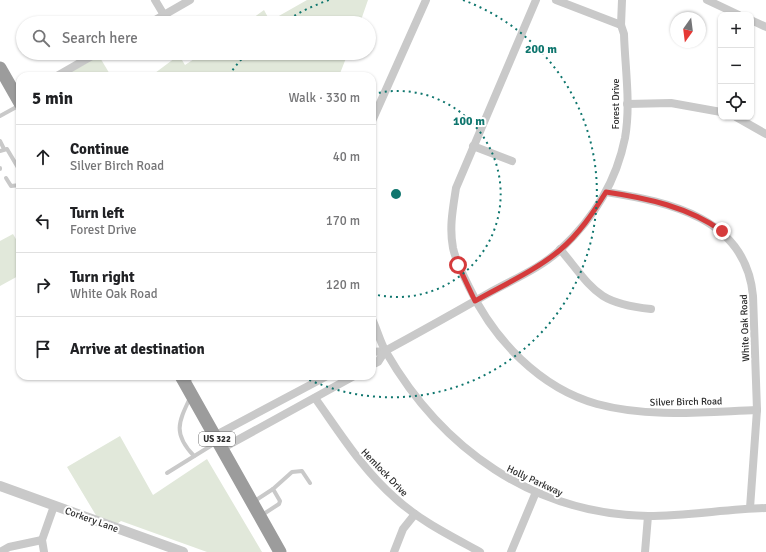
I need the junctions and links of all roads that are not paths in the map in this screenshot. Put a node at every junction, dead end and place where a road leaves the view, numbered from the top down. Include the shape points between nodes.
1 (155, 0) edge
2 (190, 0) edge
3 (426, 0) edge
4 (536, 0) edge
5 (556, 0) edge
6 (622, 0) edge
7 (707, 0) edge
8 (733, 12) edge
9 (164, 15) joint
10 (754, 21) edge
11 (621, 26) junction
12 (766, 27) edge
13 (85, 60) edge
14 (0, 68) edge
15 (64, 72) edge
16 (16, 96) edge
17 (16, 103) edge
18 (627, 104) junction
19 (718, 111) edge
20 (376, 112) edge
21 (0, 116) edge
22 (741, 120) edge
23 (766, 134) edge
24 (0, 141) edge
25 (473, 146) junction
26 (2, 150) edge
27 (512, 161) dead end
28 (16, 164) edge
29 (6, 178) dead end
30 (16, 185) edge
31 (606, 192) junction
32 (560, 250) junction
33 (475, 301) junction
34 (651, 309) dead end
35 (376, 329) edge
36 (385, 351) junction
37 (376, 352) edge
38 (376, 363) edge
39 (188, 380) edge
40 (321, 380) edge
41 (347, 380) edge
42 (192, 395) junction
43 (315, 398) junction
44 (757, 410) junction
45 (219, 442) junction
46 (194, 456) junction
47 (167, 473) dead end
48 (310, 483) dead end
49 (0, 486) edge
50 (273, 489) junction
51 (536, 492) junction
52 (252, 502) junction
53 (54, 506) junction
54 (750, 508) junction
55 (766, 508) edge
56 (415, 514) junction
57 (260, 516) junction
58 (648, 516) junction
59 (42, 540) junction
60 (162, 548) edge
61 (277, 550) edge
62 (0, 552) edge
63 (44, 552) edge
64 (183, 552) edge
65 (394, 552) edge
66 (480, 552) edge
67 (511, 552) edge
68 (645, 552) edge

1 - 9 street
2 - 9 street
3 - 20 street
4 - 25 street, Silver Birch Road
5 - 11 street
6 - 11 street, Forest Drive
7 - 8 street
10 - 12 street
11 - 18 street, Forest Drive via 624,34
13 - 15 street
14 - 16 highway
17 - 21 lane
18 - 19 street via 671,103
18 - 31 street, Forest Drive via 623,145
22 - 23 street
24 - 26 lane
25 - 27 street
25 - 33 street, Silver Birch Road via 459,178 451,219 453,247 458,265
26 - 28 lane via 7,149
29 - 30 lane via 11,186
31 - 32 street, Forest Drive via 591,218
31 - 44 street, White Oak Road via 640,198 695,214 722,231 733,244 745,265 752,288
32 - 33 street, Forest Drive
32 - 34 street via 589,286 602,296 624,306
33 - 36 street, Forest Drive
33 - 44 street, Silver Birch Road via 489,323 521,359 553,384 574,396 605,406 645,412
35 - 36 street, Holly Parkway
36 - 37 street, Forest Drive
36 - 38 street, Forest Drive
36 - 51 street, Holly Parkway via 413,394 459,442 500,475
39 - 42 highway, US 322
40 - 45 street
41 - 43 street
42 - 45 highway, US 322
42 - 46 lane via 180,419 179,429 183,442
43 - 45 street
43 - 56 street, Hemlock Drive via 356,458 396,499
44 - 54 street, White Oak Road
45 - 46 lane
45 - 52 highway, US 322
46 - 47 lane
48 - 50 lane via 305,474 298,470 292,472
49 - 53 street, Corkery Lane
50 - 52 lane
50 - 57 lane via 280,504
51 - 58 street, Holly Parkway via 582,509
51 - 67 street
52 - 57 highway, US 322
53 - 59 street
53 - 60 street, Corkery Lane
54 - 55 street, Holly Parkway
54 - 58 street, Holly Parkway
56 - 65 street via 403,529
56 - 66 street, Hemlock Drive
57 - 61 highway, US 322
58 - 68 street
59 - 62 street via 9,547
59 - 63 street
60 - 64 street, Corkery Lane

